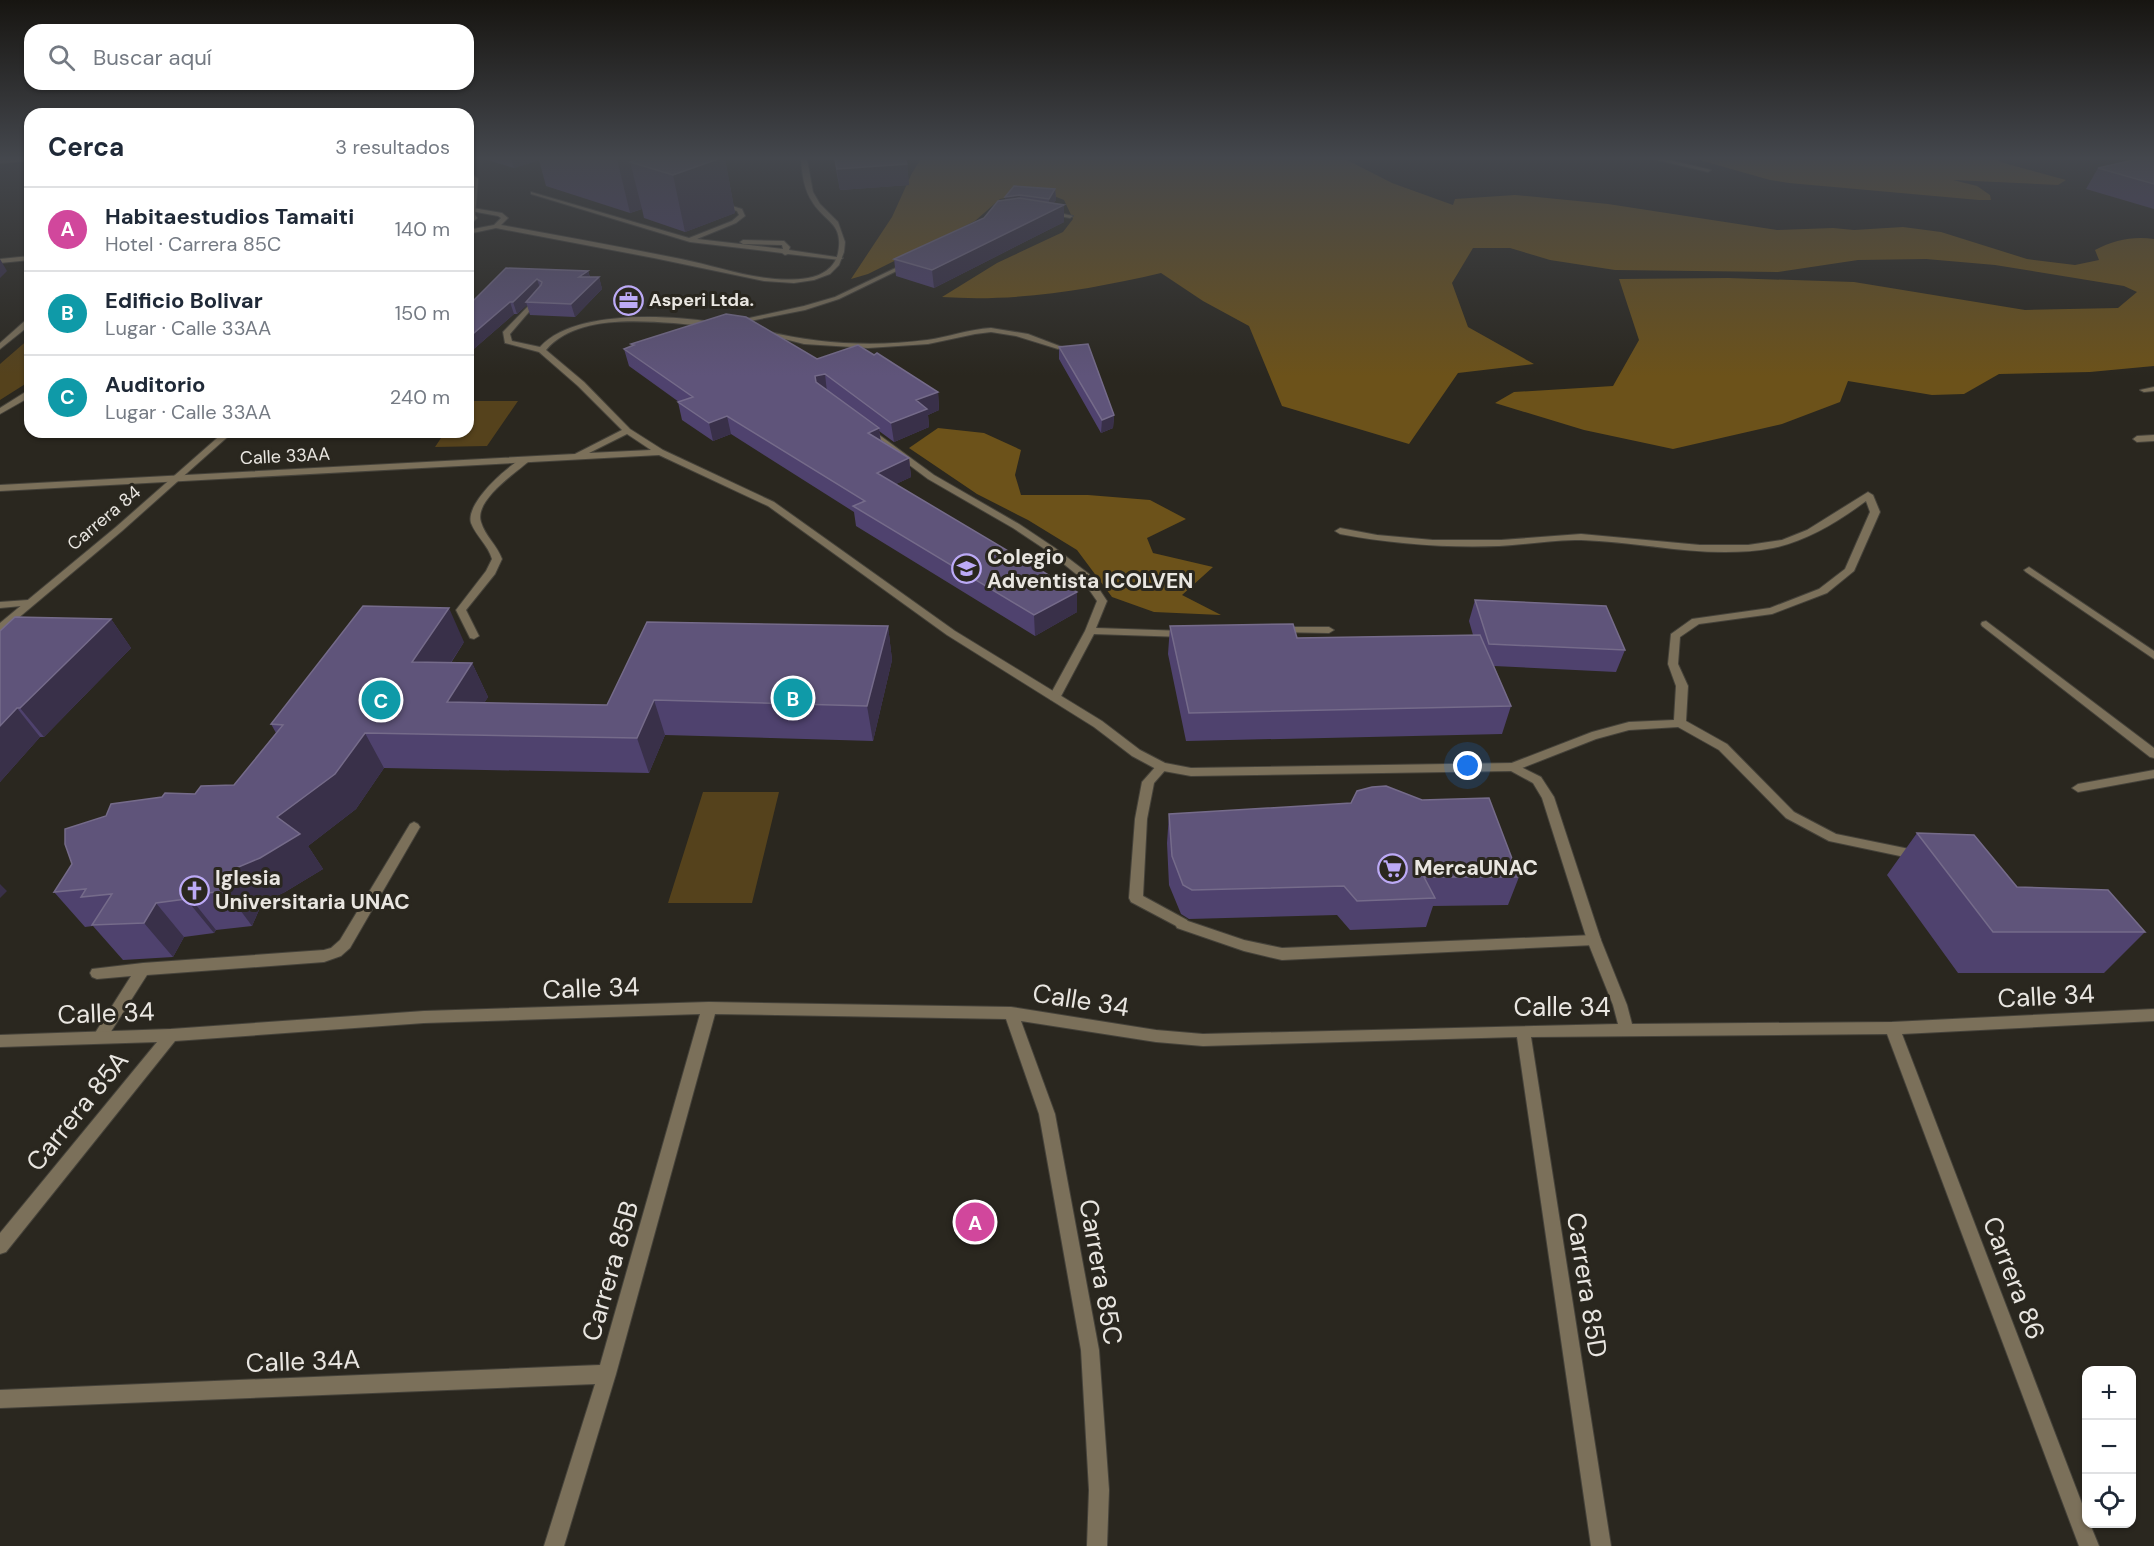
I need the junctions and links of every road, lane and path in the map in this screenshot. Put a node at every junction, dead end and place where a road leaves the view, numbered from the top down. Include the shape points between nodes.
1 (523, 231) edge
2 (660, 231) edge
3 (712, 231) edge
4 (840, 231) edge
5 (690, 240) junction
6 (715, 243) junction
7 (785, 253) junction
8 (840, 258) junction
9 (24, 259) edge
10 (0, 261) edge
11 (914, 261) edge
12 (541, 295) edge
13 (716, 325) edge
14 (24, 326) edge
15 (749, 329) edge
16 (759, 331) edge
17 (0, 347) edge
18 (1058, 347) edge
19 (542, 350) junction
20 (2154, 389) edge
21 (2144, 390) dead end
22 (24, 397) edge
23 (0, 412) edge
24 (859, 423) edge
25 (627, 431) junction
26 (222, 438) edge
27 (2154, 438) edge
28 (2137, 440) dead end
29 (660, 452) junction
30 (572, 458) junction
31 (525, 460) junction
32 (176, 478) junction
33 (0, 488) edge
34 (1340, 531) dead end
35 (2029, 570) dead end
36 (28, 603) junction
37 (0, 605) edge
38 (1986, 624) dead end
39 (0, 628) edge
40 (1329, 630) dead end
41 (1090, 631) junction
42 (1270, 631) edge
43 (1194, 634) edge
44 (474, 636) dead end
45 (2154, 656) edge
46 (1055, 697) junction
47 (1680, 723) junction
48 (2154, 754) edge
49 (1162, 767) junction
50 (1513, 767) junction
51 (2154, 774) edge
52 (2078, 788) dead end
53 (414, 827) dead end
54 (1935, 862) edge
55 (1594, 940) junction
56 (143, 969) junction
57 (97, 973) dead end
58 (709, 1008) junction
59 (1011, 1013) junction
60 (2154, 1014) edge
61 (1892, 1028) junction
62 (1523, 1031) junction
63 (1627, 1031) junction
64 (171, 1035) junction
65 (100, 1037) junction
66 (0, 1041) edge
67 (0, 1246) edge
68 (607, 1374) junction
69 (0, 1399) edge
70 (554, 1546) edge
71 (1096, 1546) edge
72 (1601, 1546) edge
73 (2089, 1546) edge

1 - 8 street via 793,281 825,274
2 - 5 street
3 - 5 street
4 - 8 street
5 - 6 street
6 - 7 street
6 - 7 street via 784,243
7 - 8 street
9 - 10 street
11 - 15 street via 837,298 727,325
12 - 19 street via 506,333 509,343
13 - 19 street via 582,325 558,334
14 - 17 street
16 - 18 street via 803,342 875,345 929,342 990,330
19 - 25 street
20 - 21 street
22 - 23 street
24 - 41 street via 931,477 1016,526 1085,576 1102,601
25 - 29 street
25 - 30 street, Calle 33AA
26 - 32 street, Carrera 84
27 - 28 street
29 - 30 street, Calle 33AA
29 - 46 street via 771,504 951,633
30 - 31 street, Calle 33AA
31 - 32 street, Calle 33AA
31 - 44 street via 482,499 474,513 474,521 497,560 461,610
32 - 33 street, Calle 33AA
32 - 36 street, Carrera 84
34 - 47 street via 1437,543 1579,537 1733,549 1773,544 1806,534 1868,495 1875,512 1849,571 1823,591 1772,611 1696,621 1675,636 1673,664 1682,686
35 - 45 street
36 - 37 street
36 - 39 street, Carrera 84
38 - 48 street
40 - 42 street
41 - 43 street
41 - 46 street
46 - 49 street
47 - 50 street via 1629,726 1592,735
47 - 54 street via 1723,747 1790,815 1833,838 1926,856
49 - 50 street via 1191,772
49 - 55 street via 1148,782 1141,819 1136,898 1182,924 1282,954
50 - 55 street via 1538,780 1548,797
51 - 52 street
53 - 56 street via 345,944 336,952
55 - 63 street
56 - 57 street
56 - 65 street
58 - 59 street, Calle 34
58 - 64 street, Calle 34 via 423,1017
58 - 68 street, Carrera 85B
59 - 62 street, Calle 34 via 1203,1040
59 - 71 street, Carrera 85C via 1047,1114 1090,1350 1099,1490
60 - 61 street, Calle 34
61 - 63 street, Calle 34
61 - 73 street, Carrera 86
62 - 63 street, Calle 34
62 - 72 street, Carrera 85D
64 - 65 street, Calle 34
64 - 67 street, Carrera 85A
65 - 66 street, Calle 34
68 - 69 street, Calle 34A
68 - 70 street, Carrera 85B

